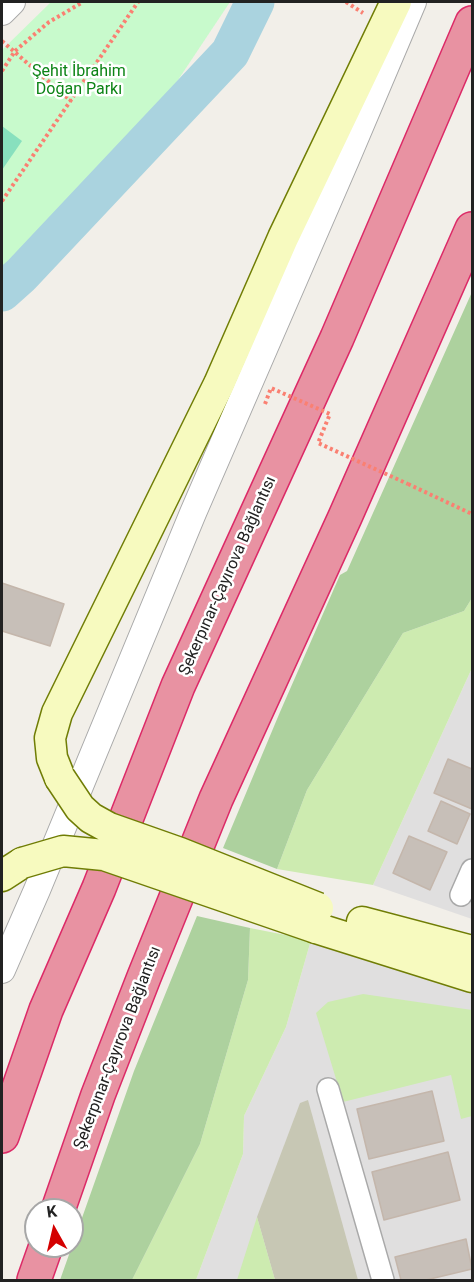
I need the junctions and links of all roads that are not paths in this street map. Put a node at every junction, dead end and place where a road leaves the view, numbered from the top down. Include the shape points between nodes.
1 (12, 2) edge
2 (396, 2) edge
3 (413, 2) edge
4 (2, 12) edge
5 (472, 23) edge
6 (472, 229) edge
7 (12, 870) edge
8 (472, 870) edge
9 (461, 895) dead end
10 (317, 918) junction
11 (472, 951) edge
12 (2, 970) edge
13 (472, 978) edge
14 (328, 1089) dead end
15 (2, 1136) edge
16 (62, 1198) edge
17 (42, 1258) edge
18 (34, 1281) edge
19 (383, 1281) edge

1 - 4 street
2 - 10 main road, bridge via 283,238 219,384 57,713 50,738 60,778 91,818 180,853
3 - 12 street via 192,513
5 - 15 highway, Şekerpınar-Çayırova Bağlantısı via 337,338 178,686 99,888 46,1010
6 - 16 highway, Şekerpınar-Çayırova Bağlantısı via 216,799 102,1084
7 - 10 main road, bridge via 63,851 104,855
8 - 9 street
10 - 11 main road
10 - 13 main road
14 - 19 street
17 - 18 highway

